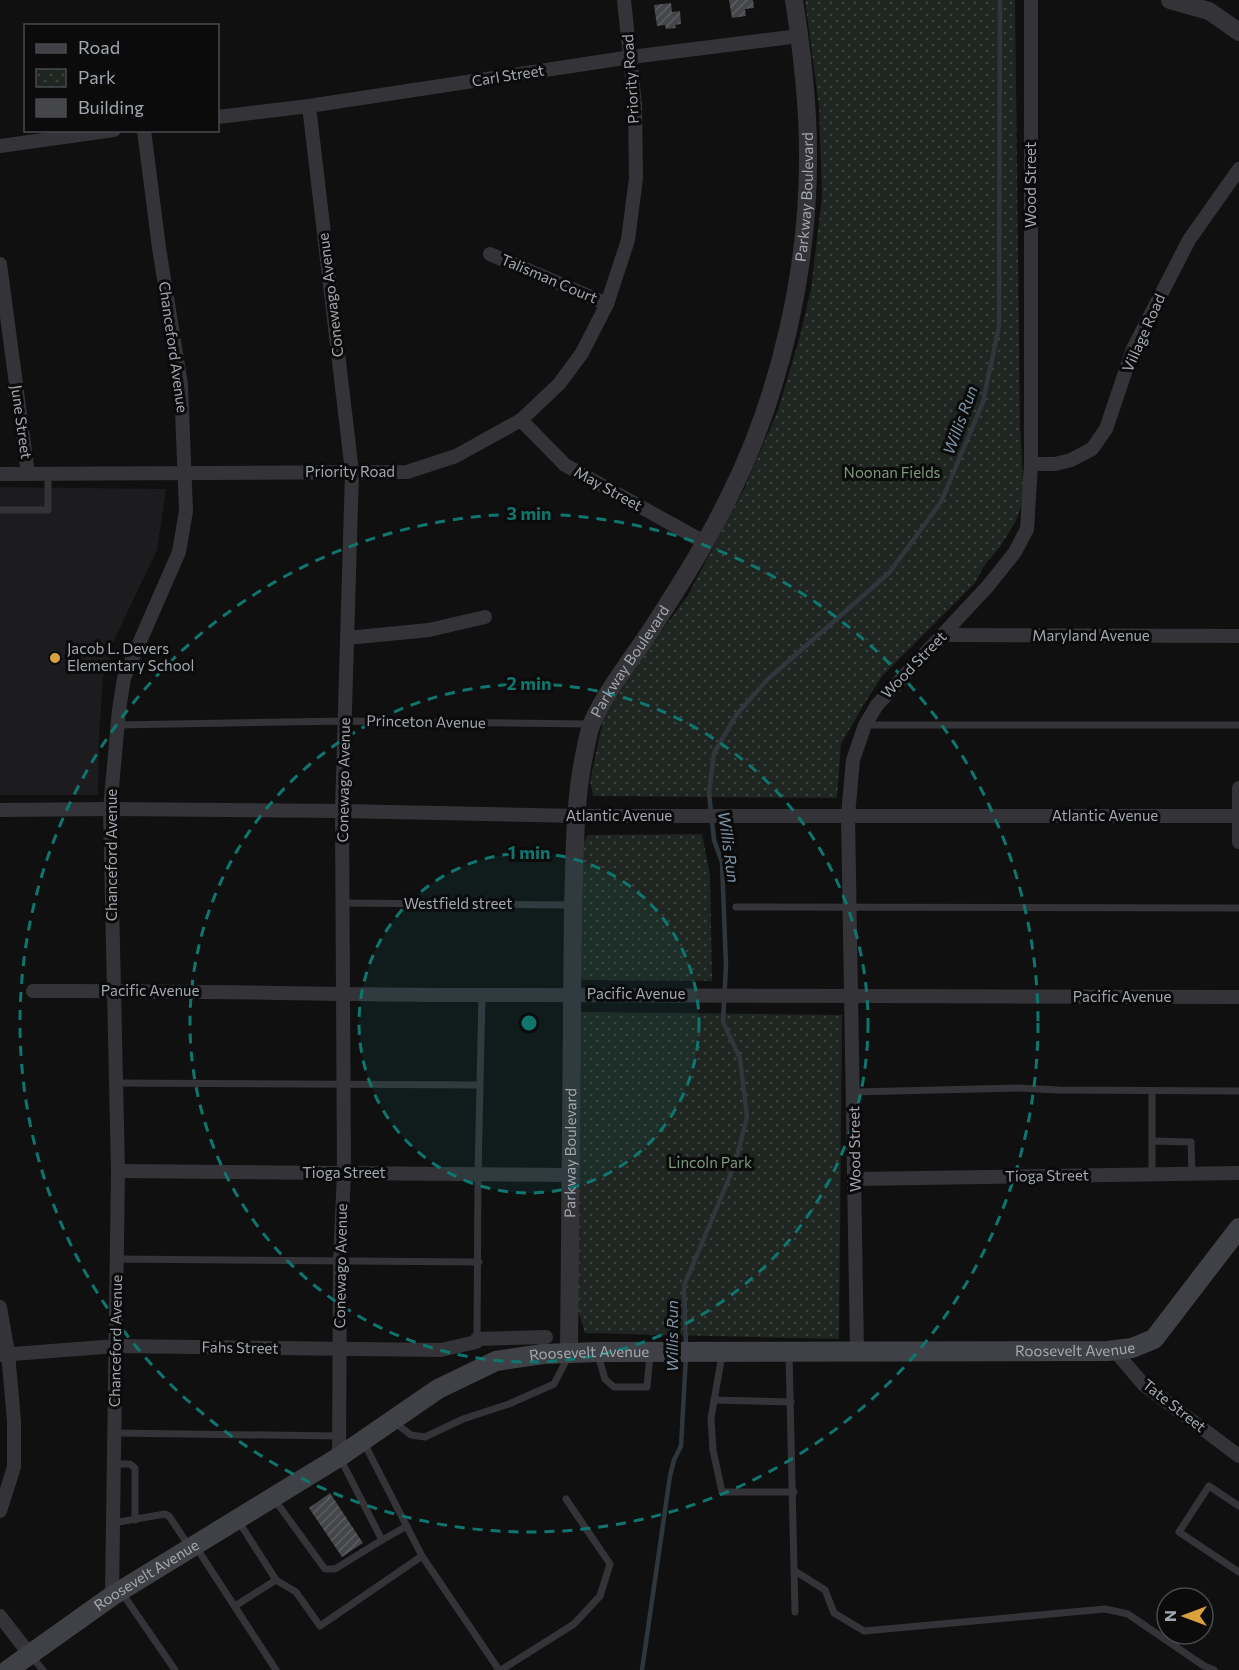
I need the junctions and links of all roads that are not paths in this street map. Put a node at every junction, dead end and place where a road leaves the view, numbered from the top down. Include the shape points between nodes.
1 (624, 0) edge
2 (794, 0) edge
3 (1031, 0) edge
4 (1170, 0) edge
5 (1239, 32) edge
6 (800, 36) junction
7 (631, 57) junction
8 (309, 106) junction
9 (219, 117) edge
10 (100, 132) edge
11 (144, 132) edge
12 (0, 146) edge
13 (1239, 169) edge
14 (490, 254) dead end
15 (0, 264) edge
16 (607, 304) junction
17 (521, 420) junction
18 (1032, 464) junction
19 (352, 472) junction
20 (186, 473) junction
21 (0, 474) edge
22 (28, 474) junction
23 (48, 474) junction
24 (0, 510) edge
25 (706, 543) junction
26 (485, 617) dead end
27 (943, 635) junction
28 (1239, 636) edge
29 (347, 638) junction
30 (345, 721) junction
31 (592, 724) junction
32 (1239, 724) edge
33 (117, 725) junction
34 (865, 725) junction
35 (1239, 788) edge
36 (110, 809) junction
37 (0, 810) edge
38 (342, 811) junction
39 (848, 815) junction
40 (577, 816) junction
41 (1238, 816) edge
42 (1239, 842) edge
43 (343, 903) junction
44 (573, 905) junction
45 (736, 907) dead end
46 (850, 907) junction
47 (1239, 908) edge
48 (113, 990) junction
49 (33, 991) dead end
50 (344, 993) junction
51 (572, 994) junction
52 (482, 995) junction
53 (852, 997) junction
54 (1239, 997) edge
55 (115, 1083) junction
56 (343, 1085) junction
57 (480, 1085) junction
58 (1152, 1090) junction
59 (1239, 1091) edge
60 (854, 1092) junction
61 (1152, 1141) junction
62 (118, 1171) junction
63 (344, 1173) junction
64 (1239, 1173) edge
65 (478, 1174) junction
66 (1152, 1174) junction
67 (1192, 1174) junction
68 (570, 1175) junction
69 (855, 1179) junction
70 (1239, 1228) edge
71 (117, 1259) junction
72 (340, 1262) junction
73 (479, 1262) junction
74 (0, 1306) edge
75 (546, 1337) dead end
76 (477, 1339) junction
77 (116, 1346) junction
78 (340, 1350) junction
79 (1114, 1350) junction
80 (597, 1352) junction
81 (651, 1352) junction
82 (716, 1352) junction
83 (789, 1352) junction
84 (857, 1352) junction
85 (570, 1353) junction
86 (4, 1354) edge
87 (714, 1400) junction
88 (791, 1402) junction
89 (392, 1420) junction
90 (115, 1433) junction
91 (339, 1436) junction
92 (363, 1440) junction
93 (1237, 1450) edge
94 (339, 1456) junction
95 (114, 1464) junction
96 (794, 1492) junction
97 (273, 1497) junction
98 (566, 1499) dead end
99 (1239, 1506) edge
100 (0, 1511) edge
101 (237, 1519) junction
102 (135, 1521) junction
103 (113, 1523) junction
104 (407, 1526) junction
105 (382, 1540) junction
106 (193, 1546) junction
107 (423, 1556) junction
108 (795, 1571) junction
109 (1239, 1572) edge
110 (276, 1580) junction
111 (116, 1593) junction
112 (235, 1606) junction
113 (795, 1612) dead end
114 (0, 1616) edge
115 (37, 1663) edge
116 (8, 1670) edge
117 (175, 1670) edge
118 (276, 1670) edge
119 (500, 1670) edge
120 (1214, 1670) edge

1 - 7 street, Priority Road
2 - 6 street, Parkway Boulevard
3 - 18 street, Wood Street
4 - 5 street via 1209,11
6 - 7 street, Carl Street
6 - 25 street, Parkway Boulevard via 808,175 804,234 791,313 760,422
7 - 8 street, Carl Street
7 - 16 street, Priority Road via 636,178 628,240
8 - 9 street, Carl Street
8 - 19 street, Conewago Avenue
10 - 12 street
11 - 20 street, Chanceford Avenue via 180,384
13 - 18 street, Village Road via 1184,249 1133,350 1106,429 1097,443 1071,460
14 - 16 street, Talisman Court
15 - 22 street, June Street
16 - 17 street, Priority Road via 559,384
17 - 19 street, Priority Road via 456,456 407,472
17 - 25 street, May Street via 565,465
18 - 27 street, Wood Street via 1028,529 988,586
19 - 20 street, Priority Road
19 - 29 street, Conewago Avenue
20 - 23 street, Priority Road
20 - 33 street, Chanceford Avenue via 186,511 179,552 124,678
21 - 22 street, Priority Road
22 - 23 street, Priority Road
23 - 24 lane via 48,510
25 - 31 street, Parkway Boulevard
26 - 29 street via 429,630
27 - 28 street, Maryland Avenue
27 - 34 street, Wood Street via 877,705
29 - 30 street, Conewago Avenue
30 - 31 lane, Princeton Avenue
30 - 33 lane, Princeton Avenue
30 - 38 street, Conewago Avenue
31 - 40 street, Parkway Boulevard
32 - 34 lane
33 - 36 street, Chanceford Avenue
34 - 39 street, Wood Street via 853,759
35 - 41 street
36 - 37 street, Atlantic Avenue
36 - 38 street, Atlantic Avenue
36 - 48 street, Chanceford Avenue
38 - 40 street, Atlantic Avenue
38 - 43 street, Conewago Avenue
39 - 40 street, Atlantic Avenue
39 - 41 street, Atlantic Avenue
39 - 46 street, Wood Street
40 - 44 street, Parkway Boulevard
41 - 42 street
43 - 44 lane, Westfield street
43 - 50 street, Conewago Avenue
44 - 51 street, Parkway Boulevard
45 - 46 lane
46 - 47 lane
46 - 53 street, Wood Street
48 - 49 street, Pacific Avenue
48 - 50 street, Pacific Avenue
48 - 55 street, Chanceford Avenue
50 - 52 street, Pacific Avenue
50 - 56 street, Conewago Avenue
51 - 52 street, Pacific Avenue
51 - 53 street, Pacific Avenue
51 - 68 street, Parkway Boulevard
52 - 57 lane
53 - 54 street, Pacific Avenue
53 - 60 street, Wood Street
55 - 56 lane
55 - 62 street, Chanceford Avenue
56 - 57 lane
56 - 63 street, Conewago Avenue
57 - 65 lane
58 - 59 lane
58 - 60 lane
58 - 61 lane
60 - 69 street, Wood Street
61 - 66 lane
61 - 67 lane via 1191,1142
62 - 63 street, Tioga Street
62 - 71 street, Chanceford Avenue
63 - 65 street, Tioga Street
63 - 72 street, Conewago Avenue
64 - 67 street, Tioga Street
65 - 68 street, Tioga Street
65 - 73 lane
66 - 67 street, Tioga Street
66 - 69 street, Tioga Street
68 - 85 street, Parkway Boulevard
69 - 84 street, Wood Street
70 - 79 main road, Roosevelt Avenue via 1154,1339
71 - 72 lane
71 - 77 street, Chanceford Avenue
72 - 73 lane
72 - 78 street, Conewago Avenue
73 - 76 lane
74 - 86 street
75 - 76 street, Fahs Street
76 - 78 street, Fahs Street via 441,1350
77 - 78 street, Fahs Street
77 - 86 street, Fahs Street
77 - 90 street, Chanceford Avenue
78 - 91 street, Conewago Avenue
79 - 84 main road, Roosevelt Avenue
79 - 93 street, Tate Street via 1144,1385
80 - 81 main road, Roosevelt Avenue
80 - 81 lane via 605,1379 614,1387 647,1388
80 - 85 main road, Roosevelt Avenue
81 - 82 main road, Roosevelt Avenue
82 - 83 main road, Roosevelt Avenue
82 - 87 lane
83 - 84 main road, Roosevelt Avenue
83 - 88 lane
85 - 89 main road, Roosevelt Avenue via 495,1361 438,1389
85 - 89 lane via 554,1384 425,1437 411,1435
86 - 100 street via 14,1421 14,1467
87 - 88 lane
87 - 96 lane via 713,1450 722,1492
88 - 96 lane
89 - 92 main road, Roosevelt Avenue
90 - 91 lane
90 - 95 street, Chanceford Avenue
91 - 94 street, Conewago Avenue
92 - 94 main road, Roosevelt Avenue
92 - 104 lane
94 - 97 main road, Roosevelt Avenue
94 - 105 lane
95 - 102 lane via 135,1468
95 - 103 street, Chanceford Avenue
96 - 108 lane
97 - 101 main road, Roosevelt Avenue
97 - 105 lane via 325,1569 335,1569
98 - 119 lane via 610,1564 600,1596 574,1624
99 - 109 lane via 1209,1486 1179,1532
101 - 106 main road, Roosevelt Avenue
101 - 110 lane
102 - 103 lane
102 - 106 lane via 165,1514
103 - 111 street, Chanceford Avenue
104 - 105 lane
104 - 107 lane
106 - 111 main road, Roosevelt Avenue
106 - 112 lane
107 - 110 lane via 320,1626 296,1592
107 - 119 lane
108 - 113 lane
108 - 120 lane via 825,1590 834,1613 864,1630 1105,1609 1128,1614
110 - 112 lane
111 - 115 main road, Roosevelt Avenue
111 - 117 lane
112 - 118 lane
114 - 115 street
115 - 116 main road, Roosevelt Avenue

